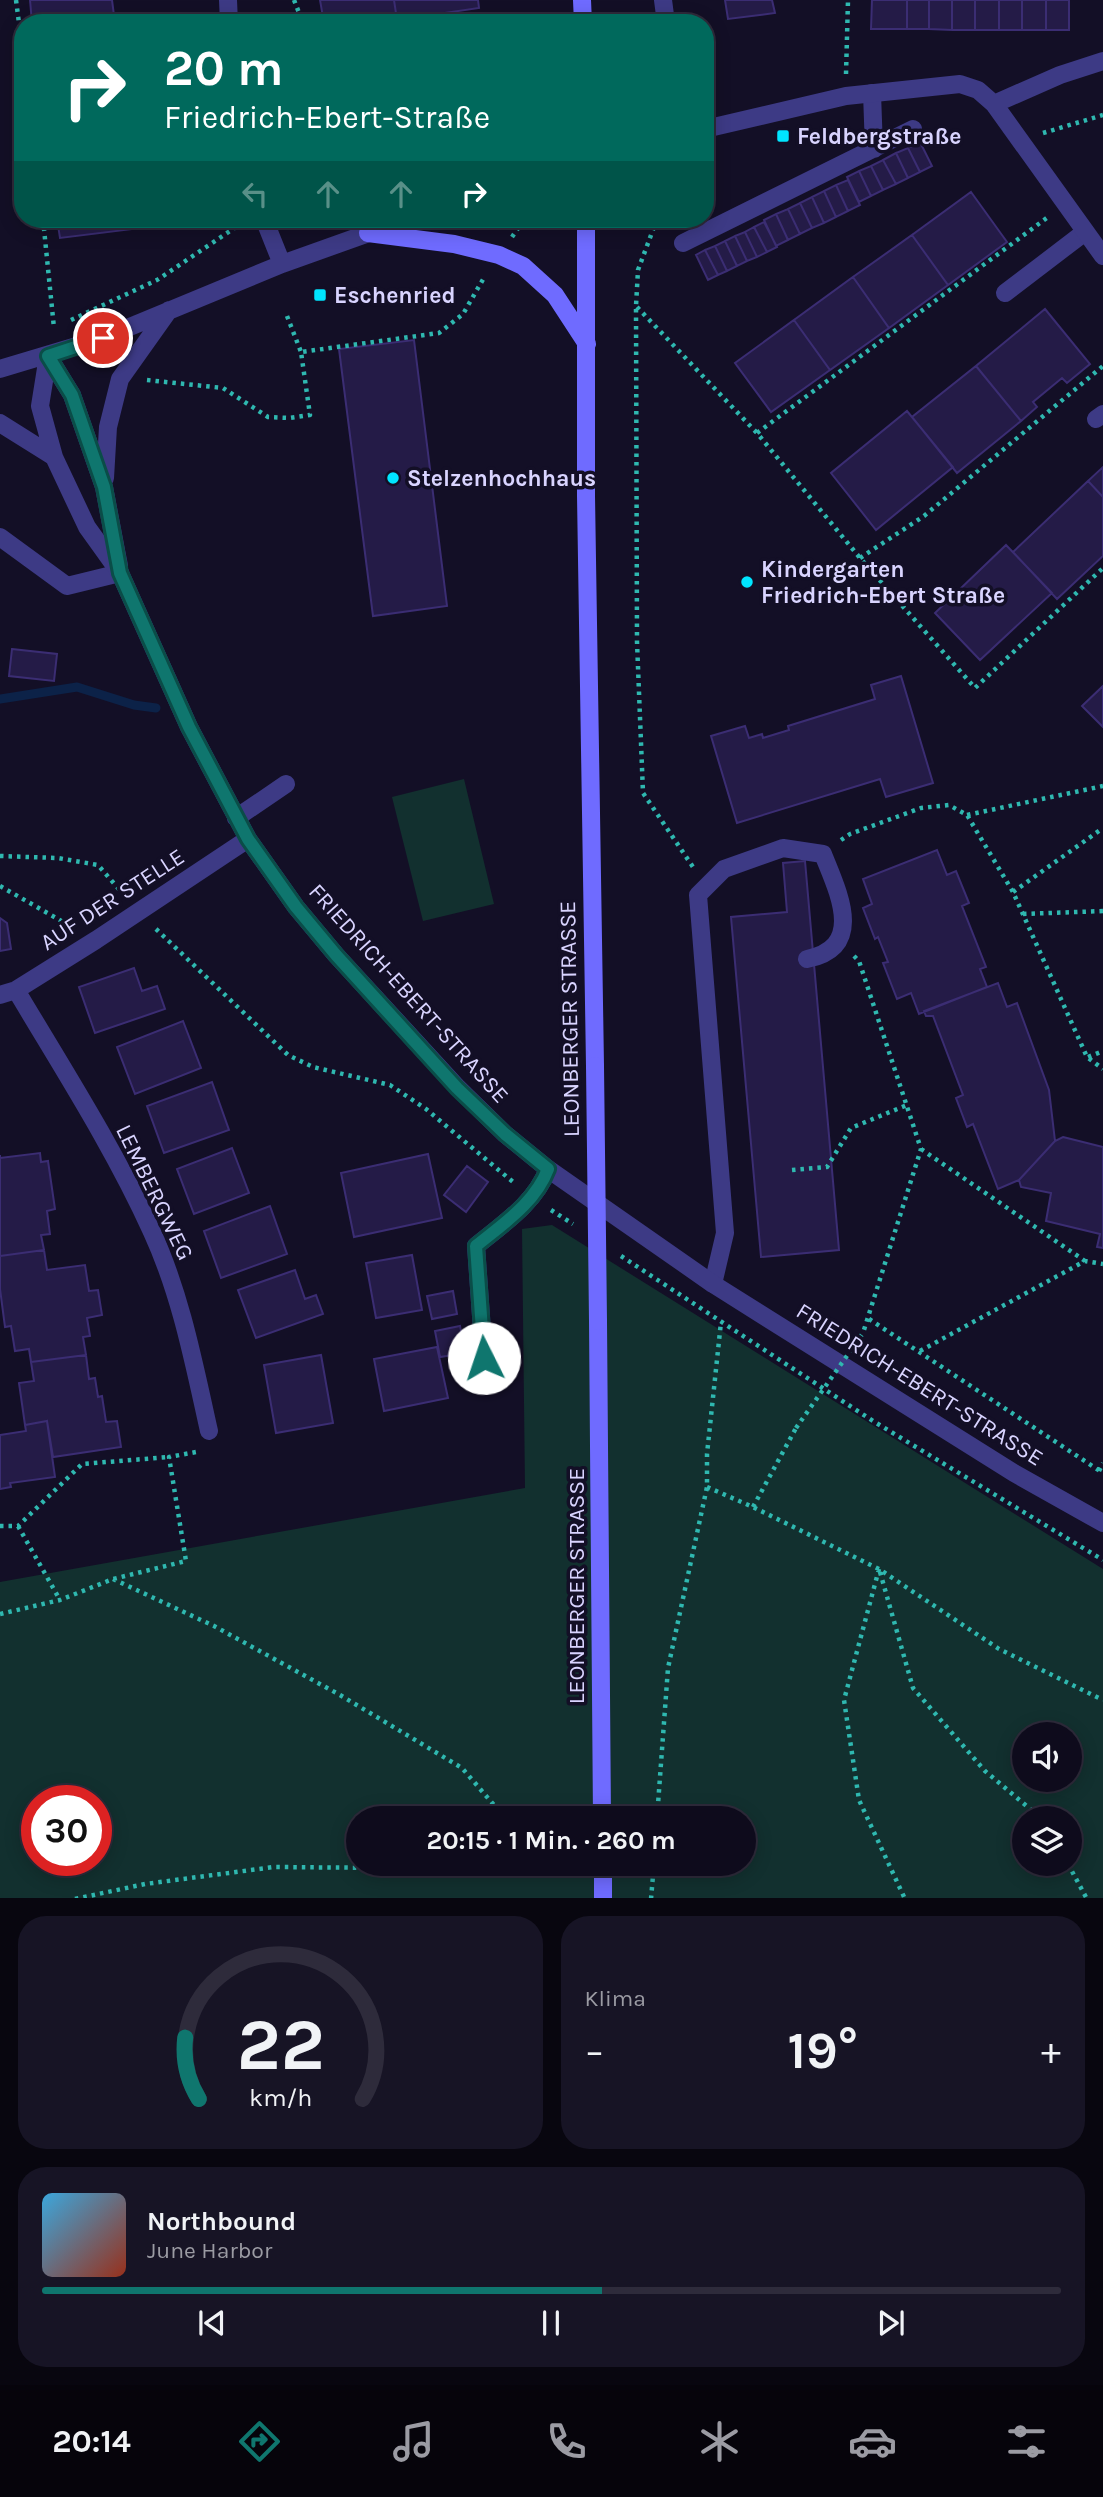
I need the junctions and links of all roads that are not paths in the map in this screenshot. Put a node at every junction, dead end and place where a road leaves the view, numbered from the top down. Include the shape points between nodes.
1 (1103, 61) edge
2 (872, 93) junction
3 (994, 104) junction
4 (714, 127) edge
5 (914, 129) dead end
6 (874, 149) junction
7 (268, 228) edge
8 (382, 228) edge
9 (586, 228) edge
10 (713, 228) edge
11 (714, 228) edge
12 (1086, 232) junction
13 (368, 233) junction
14 (683, 243) dead end
15 (1103, 256) edge
16 (282, 264) junction
17 (1005, 293) dead end
18 (169, 310) junction
19 (587, 344) junction
20 (48, 356) junction
21 (0, 369) edge
22 (0, 423) edge
23 (54, 457) junction
24 (104, 487) junction
25 (0, 537) edge
26 (120, 573) junction
27 (286, 784) dead end
28 (236, 818) junction
29 (248, 839) junction
30 (807, 959) dead end
31 (8, 993) edge
32 (548, 1169) junction
33 (713, 1284) junction
34 (484, 1358) dead end
35 (209, 1431) road end
36 (1103, 1523) edge
37 (602, 1806) edge
38 (603, 1876) edge
39 (603, 1898) edge

1 - 3 street
2 - 3 street via 960,84 978,90
2 - 4 street
2 - 6 street
3 - 12 street
5 - 6 street
6 - 11 street
7 - 16 street
8 - 13 street
9 - 19 main road, LEONBERGER STRASSE
10 - 14 street
12 - 15 street
12 - 17 street
13 - 16 street
13 - 19 main road via 454,244 523,266 555,295
16 - 18 street
18 - 20 street
18 - 24 street, FRIEDRICH-EBERT-STRASSE via 120,379 108,427
19 - 37 main road, LEONBERGER STRASSE, bridge
20 - 21 street
20 - 23 street, FRIEDRICH-EBERT-STRASSE via 40,406
20 - 24 street, FRIEDRICH-EBERT-STRASSE via 72,395
22 - 23 street
23 - 26 street, FRIEDRICH-EBERT-STRASSE via 87,527
24 - 26 street, FRIEDRICH-EBERT-STRASSE
25 - 26 street via 67,586
26 - 28 street, FRIEDRICH-EBERT-STRASSE via 189,727
27 - 28 street
28 - 29 street, FRIEDRICH-EBERT-STRASSE
29 - 31 street, AUF DER STELLE
29 - 32 street, FRIEDRICH-EBERT-STRASSE via 336,955 457,1088
30 - 33 street via 839,940 844,923 823,854 783,848 724,869 698,895 725,1233
31 - 35 street, LEMBERGWEG via 119,1166 152,1232 174,1289
32 - 33 street, FRIEDRICH-EBERT-STRASSE
32 - 34 street via 524,1206 476,1246
33 - 36 street, FRIEDRICH-EBERT-STRASSE via 1014,1473
38 - 39 main road

